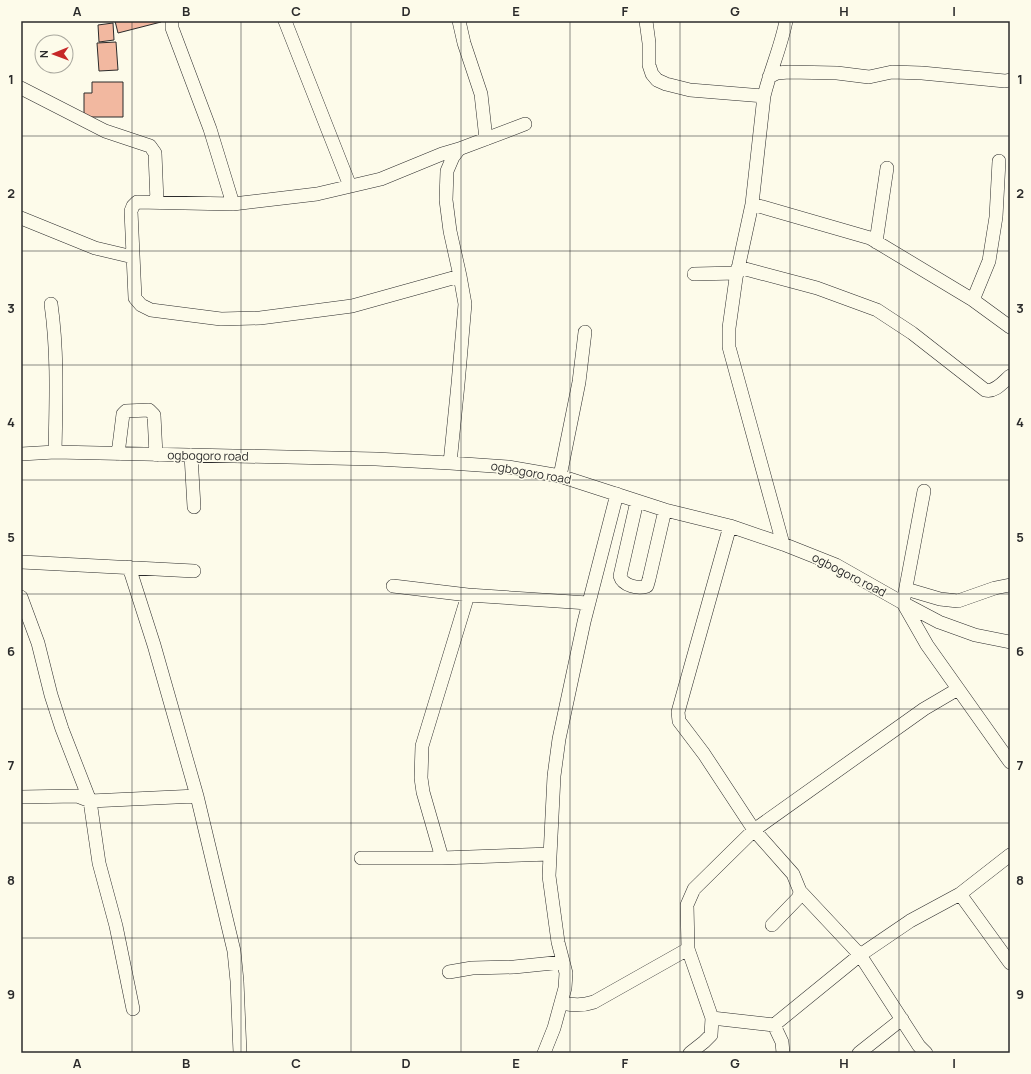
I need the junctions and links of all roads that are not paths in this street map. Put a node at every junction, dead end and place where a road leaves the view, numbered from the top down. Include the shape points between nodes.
1 (172, 21) edge
2 (285, 21) edge
3 (459, 21) edge
4 (646, 21) edge
5 (786, 21) edge
6 (770, 77) junction
7 (1010, 80) edge
8 (21, 88) edge
9 (764, 96) junction
10 (525, 124) dead end
11 (486, 139) junction
12 (459, 150) junction
13 (998, 161) dead end
14 (887, 168) dead end
15 (350, 186) junction
16 (157, 202) junction
17 (233, 204) junction
18 (752, 204) junction
19 (21, 218) edge
20 (876, 242) junction
21 (133, 257) junction
22 (738, 270) junction
23 (694, 274) dead end
24 (460, 276) junction
25 (973, 300) junction
26 (51, 304) dead end
27 (1010, 327) edge
28 (585, 332) dead end
29 (1010, 376) edge
30 (55, 452) junction
31 (21, 454) edge
32 (118, 454) junction
33 (156, 455) junction
34 (191, 455) junction
35 (450, 463) junction
36 (560, 476) junction
37 (924, 491) dead end
38 (617, 494) junction
39 (637, 501) junction
40 (194, 507) dead end
41 (665, 510) junction
42 (730, 526) junction
43 (783, 544) junction
44 (21, 562) edge
45 (129, 567) junction
46 (194, 571) dead end
47 (1010, 585) edge
48 (393, 586) dead end
49 (906, 589) junction
50 (468, 595) junction
51 (21, 597) edge
52 (588, 603) junction
53 (903, 603) junction
54 (1010, 642) edge
55 (958, 689) junction
56 (1010, 762) edge
57 (84, 795) junction
58 (197, 796) junction
59 (21, 797) edge
60 (754, 830) junction
61 (550, 854) junction
62 (1010, 856) edge
63 (361, 858) dead end
64 (442, 858) junction
65 (800, 891) junction
66 (960, 894) junction
67 (772, 925) dead end
68 (688, 949) junction
69 (860, 955) junction
70 (563, 962) junction
71 (1010, 963) edge
72 (449, 972) dead end
73 (561, 1003) junction
74 (132, 1009) dead end
75 (712, 1018) junction
76 (902, 1019) junction
77 (774, 1025) junction
78 (240, 1053) edge
79 (544, 1053) edge
80 (690, 1053) edge
81 (783, 1053) edge
82 (859, 1053) edge
83 (926, 1053) edge

1 - 17 street via 172,28 210,129
2 - 15 street
3 - 11 street via 481,94
4 - 9 street via 650,65 657,80 690,90
5 - 6 street
6 - 7 street via 777,73 789,72 837,72 868,77 892,72 922,72
6 - 9 street
8 - 16 street via 105,131 150,146 155,153
9 - 18 street
10 - 11 street
11 - 12 street
12 - 15 street via 442,154 381,179
12 - 24 street via 447,171 446,200
13 - 25 street via 996,217 989,261
14 - 20 street
15 - 17 street via 317,194
16 - 17 street
16 - 21 street via 137,202 133,206
18 - 20 street via 870,238
18 - 22 street
19 - 21 street via 95,248
20 - 25 street
21 - 24 street via 135,298 141,305 150,310 221,319 260,318 352,306
22 - 23 street
22 - 29 street via 817,288 877,310 912,333 989,392
22 - 43 street via 729,328 729,347
24 - 35 street via 465,304
25 - 27 street
26 - 30 street via 56,365
28 - 36 street via 579,382
30 - 31 street, ogbogoro road
30 - 32 street, ogbogoro road
32 - 33 street, ogbogoro road
32 - 33 street via 123,414 126,411 149,410 154,416
33 - 34 street, ogbogoro road
34 - 35 street, ogbogoro road
34 - 40 street
35 - 36 street, ogbogoro road via 508,466
36 - 38 street, ogbogoro road
37 - 49 street
38 - 39 street, ogbogoro road
38 - 52 street
39 - 41 street, ogbogoro road
39 - 41 street via 620,576 624,582 637,588 647,586
41 - 42 street, ogbogoro road
42 - 43 street, ogbogoro road
42 - 60 street via 678,712 679,721
43 - 53 street, ogbogoro road via 836,565
44 - 45 street
45 - 46 street
45 - 58 street via 154,644
47 - 49 street via 958,601 940,599
48 - 50 street
49 - 53 street
50 - 52 street
50 - 64 street via 422,746 423,792
51 - 57 street via 38,643 51,695
52 - 61 street via 559,739 554,776
53 - 54 street, ogbogoro road via 939,622 975,635
53 - 55 street via 927,645
55 - 56 street
55 - 60 street via 924,709
57 - 58 street
57 - 59 street
57 - 74 street via 116,926
58 - 78 street via 234,950
60 - 65 street via 793,874
60 - 68 street via 694,888 687,905
61 - 64 street
61 - 70 street via 549,876
62 - 66 street
63 - 64 street
65 - 67 street via 799,897
65 - 69 street
66 - 69 street via 910,921
66 - 71 street
68 - 73 street via 594,1002 576,1006
68 - 75 street
69 - 76 street
69 - 77 street
70 - 72 street
70 - 73 street via 566,973
73 - 79 street
75 - 77 street
75 - 80 street via 712,1035
76 - 82 street
76 - 83 street
77 - 81 street via 782,1042

